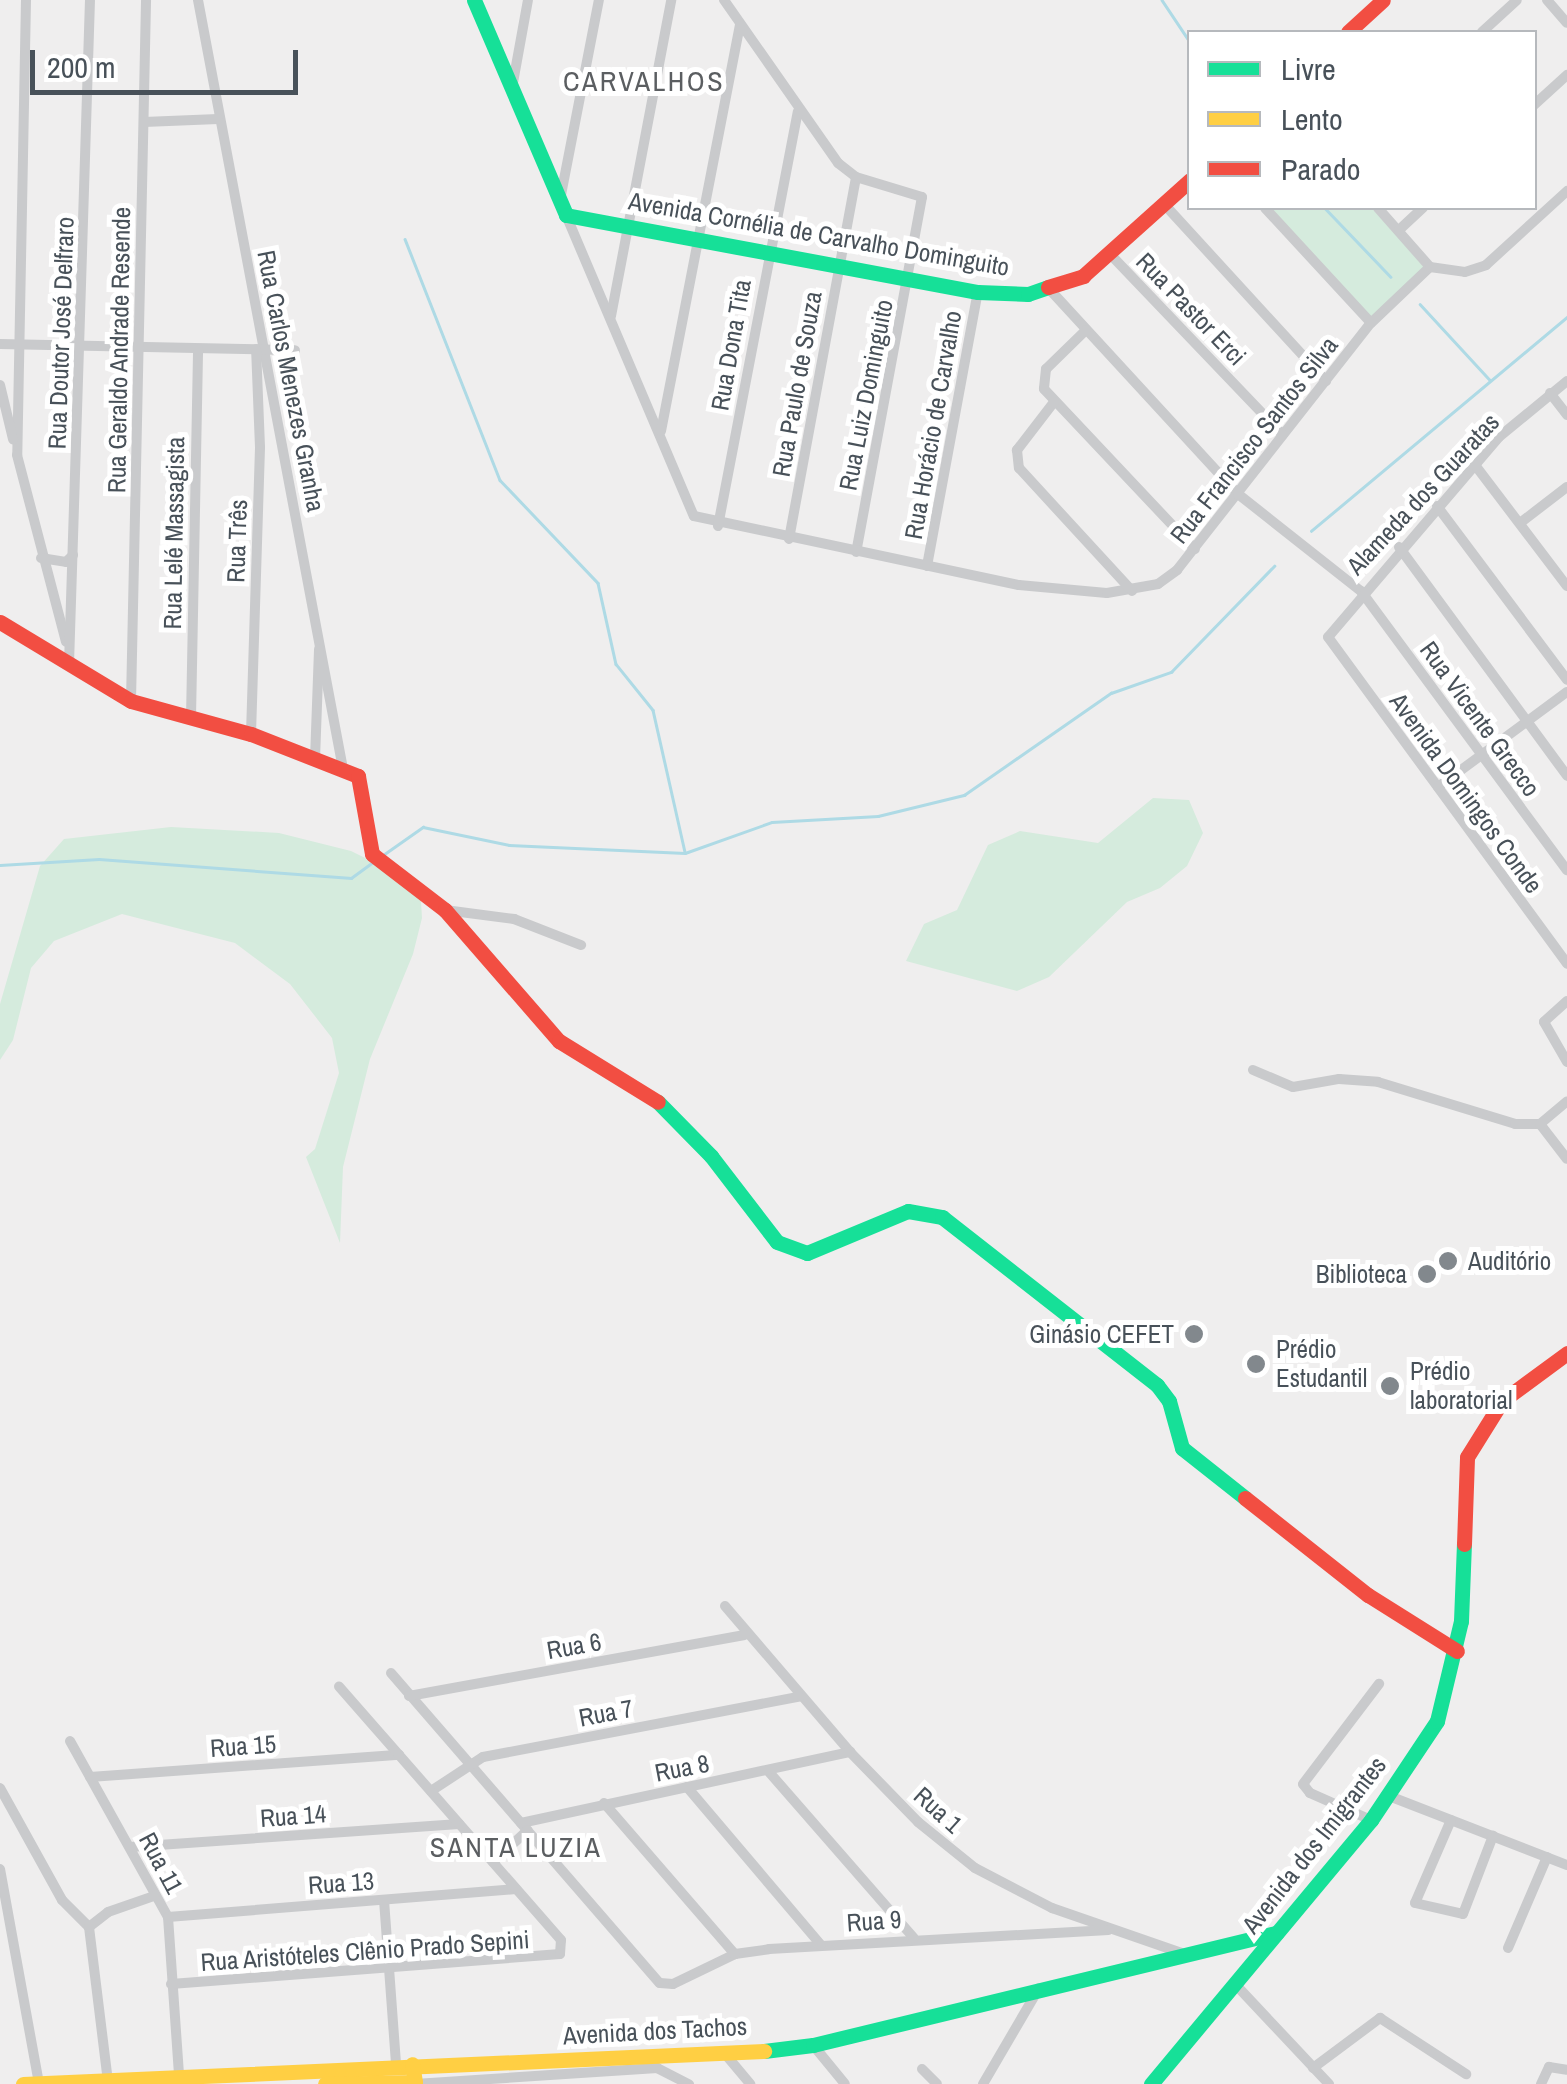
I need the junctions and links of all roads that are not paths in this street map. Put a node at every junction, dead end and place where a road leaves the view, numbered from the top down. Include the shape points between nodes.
1 (26, 0) edge
2 (90, 0) edge
3 (146, 0) edge
4 (198, 0) edge
5 (474, 0) edge
6 (528, 0) edge
7 (598, 0) edge
8 (671, 0) edge
9 (724, 0) edge
10 (1383, 0) edge
11 (1517, 0) edge
12 (1546, 0) edge
13 (1567, 23) edge
14 (740, 25) junction
15 (1350, 30) edge
16 (1484, 30) edge
17 (1567, 75) edge
18 (512, 88) junction
19 (1537, 102) edge
20 (798, 112) junction
21 (218, 119) junction
22 (144, 122) junction
23 (856, 177) junction
24 (1187, 183) edge
25 (1567, 191) edge
26 (1164, 204) junction
27 (1267, 210) edge
28 (1380, 210) edge
29 (1421, 210) edge
30 (568, 212) junction
31 (630, 226) junction
32 (1399, 230) junction
33 (696, 241) junction
34 (768, 253) junction
35 (1110, 254) junction
36 (838, 266) junction
37 (1430, 267) junction
38 (909, 278) junction
39 (978, 292) junction
40 (1052, 292) junction
41 (610, 316) junction
42 (1372, 324) junction
43 (1086, 330) junction
44 (0, 344) edge
45 (18, 344) junction
46 (80, 348) junction
47 (198, 349) junction
48 (139, 350) junction
49 (261, 350) junction
50 (294, 350) dead end
51 (1567, 380) edge
52 (1326, 381) junction
53 (0, 385) edge
54 (1550, 393) junction
55 (1054, 402) junction
56 (1567, 415) edge
57 (660, 435) junction
58 (1283, 435) junction
59 (285, 446) junction
60 (260, 447) junction
61 (17, 454) junction
62 (1475, 465) junction
63 (1567, 487) edge
64 (1238, 494) junction
65 (1438, 506) junction
66 (1520, 523) junction
67 (718, 526) junction
68 (789, 538) junction
69 (1398, 547) junction
70 (1194, 549) junction
71 (856, 552) junction
72 (74, 554) junction
73 (41, 558) junction
74 (927, 566) junction
75 (1567, 586) edge
76 (1132, 591) junction
77 (1361, 591) junction
78 (0, 622) edge
79 (319, 623) junction
80 (1331, 646) joint
81 (68, 648) junction
82 (69, 667) junction
83 (1567, 680) edge
84 (1567, 692) edge
85 (131, 701) junction
86 (191, 718) junction
87 (1526, 722) junction
88 (251, 734) junction
89 (1481, 756) junction
90 (315, 759) junction
91 (343, 770) junction
92 (1567, 776) edge
93 (1438, 787) junction
94 (1567, 870) edge
95 (445, 910) junction
96 (581, 946) dead end
97 (1567, 964) edge
98 (1567, 1001) edge
99 (1567, 1062) edge
100 (1252, 1070) dead end
101 (1567, 1101) edge
102 (1540, 1124) junction
103 (1567, 1159) edge
104 (1567, 1353) edge
105 (725, 1606) dead end
106 (746, 1636) junction
107 (1457, 1651) junction
108 (391, 1673) dead end
109 (1379, 1684) dead end
110 (338, 1686) dead end
111 (409, 1696) junction
112 (798, 1697) junction
113 (70, 1740) dead end
114 (850, 1752) junction
115 (399, 1756) junction
116 (466, 1764) junction
117 (769, 1772) junction
118 (90, 1777) junction
119 (686, 1787) junction
120 (0, 1788) edge
121 (431, 1791) junction
122 (1389, 1796) junction
123 (3, 1802) edge
124 (604, 1802) junction
125 (1371, 1820) junction
126 (1451, 1820) junction
127 (459, 1824) junction
128 (525, 1827) junction
129 (1493, 1836) junction
130 (130, 1848) junction
131 (1547, 1857) junction
132 (494, 1862) junction
133 (1567, 1865) edge
134 (0, 1869) edge
135 (516, 1889) junction
136 (154, 1896) junction
137 (384, 1900) junction
138 (168, 1917) junction
139 (89, 1928) junction
140 (1108, 1930) junction
141 (1277, 1933) junction
142 (914, 1938) junction
143 (821, 1945) junction
144 (1508, 1948) dead end
145 (735, 1954) junction
146 (1187, 1955) junction
147 (390, 1972) junction
148 (171, 1984) junction
149 (1236, 1985) junction
150 (1040, 1988) junction
151 (812, 2045) junction
152 (726, 2055) junction
153 (404, 2064) junction
154 (1313, 2068) junction
155 (922, 2069) dead end
156 (1567, 2070) edge
157 (618, 2071) junction
158 (1466, 2074) dead end
159 (168, 2079) edge
160 (576, 2079) edge
161 (686, 2080) edge
162 (118, 2082) edge
163 (39, 2083) edge
164 (415, 2083) edge
165 (23, 2084) edge
166 (329, 2084) edge
167 (620, 2084) edge
168 (750, 2084) edge
169 (846, 2084) edge
170 (937, 2084) edge
171 (982, 2084) edge
172 (1152, 2084) edge
173 (1329, 2084) edge
174 (1541, 2084) edge

1 - 45 street
2 - 46 street, Rua Doutor José Delfraro
3 - 22 street, Rua Geraldo Andrade Resende
4 - 21 street, Rua Carlos Menezes Granha
5 - 18 street
6 - 18 street
7 - 30 street
8 - 31 street
9 - 14 street
10 - 15 street
11 - 16 street
12 - 13 street
14 - 20 street
14 - 33 street
17 - 19 street
18 - 30 street
20 - 23 street
20 - 34 street, Rua Dona Tita
21 - 22 street
21 - 49 street, Rua Carlos Menezes Granha
22 - 48 street, Rua Geraldo Andrade Resende
23 - 36 street, Rua Paulo de Souza
23 - 38 street, Rua Luiz Dominguito via 914,190 922,202
24 - 26 street
25 - 37 street via 1486,265 1465,272
26 - 35 street
26 - 52 street
27 - 42 street
28 - 32 street
29 - 32 street
30 - 31 street, Avenida Cornélia de Carvalho Dominguito
30 - 41 street
31 - 33 street, Avenida Cornélia de Carvalho Dominguito
31 - 41 street
32 - 37 street
33 - 34 street, Avenida Cornélia de Carvalho Dominguito
33 - 57 street
34 - 36 street, Avenida Cornélia de Carvalho Dominguito
34 - 67 street, Rua Dona Tita
35 - 40 street
35 - 58 street, Rua Pastor Erci
36 - 38 street, Avenida Cornélia de Carvalho Dominguito
36 - 68 street, Rua Paulo de Souza
37 - 42 street, Rua Francisco Santos Silva
38 - 39 street, Avenida Cornélia de Carvalho Dominguito
38 - 71 street, Rua Luiz Dominguito
39 - 40 street, Avenida Cornélia de Carvalho Dominguito
39 - 74 street, Rua Horácio de Carvalho
40 - 43 street, Rua Vicente Grecco
41 - 57 street
42 - 52 street, Rua Francisco Santos Silva
43 - 55 street via 1042,376
43 - 64 street, Rua Vicente Grecco
44 - 45 street
45 - 46 street
45 - 61 street
46 - 48 street
46 - 72 street, Rua Doutor José Delfraro
47 - 48 street
47 - 49 street
47 - 86 street, Rua Lelé Massagista
48 - 85 street, Rua Geraldo Andrade Resende
49 - 50 street
49 - 59 street, Rua Carlos Menezes Granha
49 - 60 street, Rua Três
51 - 54 street, Alameda dos Guaratas
52 - 58 street, Rua Francisco Santos Silva
53 - 61 street
54 - 56 street
54 - 62 street, Alameda dos Guaratas
55 - 70 street
55 - 76 street via 1017,450 1019,468
57 - 67 street, Rua Francisco Santos Silva via 690,511
58 - 64 street, Rua Francisco Santos Silva
59 - 60 street
59 - 79 street, Rua Carlos Menezes Granha
60 - 88 street, Rua Três
61 - 73 street
62 - 65 street, Alameda dos Guaratas
62 - 66 street
63 - 66 street
64 - 70 street, Rua Francisco Santos Silva
64 - 77 street, Rua Vicente Grecco
65 - 69 street, Alameda dos Guaratas
65 - 83 street
66 - 75 street
67 - 68 street, Rua Francisco Santos Silva
68 - 71 street, Rua Francisco Santos Silva
69 - 77 street, Alameda dos Guaratas
69 - 87 street
70 - 76 street, Rua Francisco Santos Silva via 1158,584
71 - 74 street, Rua Francisco Santos Silva
72 - 73 street via 66,562
72 - 81 street, Rua Doutor José Delfraro
73 - 81 street
74 - 76 street, Rua Francisco Santos Silva via 1073,592
77 - 80 street, Alameda dos Guaratas via 1330,631
77 - 89 street, Rua Vicente Grecco
78 - 82 street
79 - 90 street
79 - 91 street, Rua Carlos Menezes Granha
80 - 93 street, Avenida Domingos Conde
81 - 82 street, Rua Doutor José Delfraro
82 - 85 street
84 - 87 street
85 - 86 street
86 - 88 street
87 - 89 street
87 - 92 street
88 - 90 street
89 - 93 street
89 - 94 street, Rua Vicente Grecco
90 - 91 street
91 - 95 street via 361,780 372,854
93 - 97 street, Avenida Domingos Conde
95 - 96 street via 514,919
95 - 107 street via 559,1040 647,1092 777,1242 806,1253 908,1211 942,1217 1158,1385 1182,1448 1368,1595
98 - 99 street via 1548,1016 1546,1034
100 - 102 street via 1293,1088 1378,1082 1515,1124
101 - 102 street
102 - 103 street
104 - 107 street, Avenida dos Imigrantes via 1502,1402 1467,1458
105 - 106 street, Rua 1
106 - 111 street, Rua 6
106 - 112 street, Rua 1
107 - 122 street, Avenida dos Imigrantes via 1436,1721
108 - 111 street
109 - 125 street via 1303,1784 1310,1794
110 - 115 street
111 - 116 street
112 - 114 street, Rua 1
112 - 116 street, Rua 7
113 - 118 street, Rua 11
114 - 117 street, Rua 8
114 - 140 street, Rua 1 via 918,1822 975,1868
115 - 118 street, Rua 15
115 - 121 street
116 - 121 street, Rua 7
116 - 128 street
117 - 119 street, Rua 8
117 - 142 street
118 - 130 street, Rua 11
119 - 124 street, Rua 8
119 - 143 street
120 - 123 street
121 - 127 street
122 - 125 street, Avenida dos Imigrantes
122 - 126 street
123 - 139 street via 62,1900
124 - 128 street, Rua 8
124 - 145 street
125 - 141 street, Avenida dos Imigrantes
126 - 129 street
126 - 129 street via 1414,1903 1463,1914
127 - 130 street, Rua 14
127 - 132 street
128 - 132 street, Rua 8
128 - 145 street, Rua 9 via 654,1977 673,1984
129 - 131 street
130 - 136 street, Rua 11
131 - 133 street
131 - 144 street
132 - 135 street
134 - 163 street
135 - 137 street, Rua 13
135 - 147 street, Rua Aristóteles Clênio Prado Sepini via 561,1940 560,1954
136 - 138 street, Rua 11
136 - 139 street via 108,1912
137 - 138 street, Rua 13
137 - 147 street
138 - 148 street, Rua 11
139 - 162 street
140 - 142 street, Rua 9
140 - 146 street, Rua 1
141 - 146 street, Avenida dos Tachos
141 - 149 street, Avenida dos Imigrantes
142 - 143 street, Rua 9
143 - 145 street, Rua 9
146 - 150 street, Avenida dos Tachos
147 - 148 street, Rua Aristóteles Clênio Prado Sepini
147 - 153 street
148 - 159 street, Rua 11
149 - 154 street
149 - 172 street, Avenida dos Imigrantes
150 - 151 street, Avenida dos Tachos
150 - 171 street
151 - 152 street, Avenida dos Tachos
151 - 169 street
152 - 153 street, Avenida dos Tachos
152 - 168 street
153 - 159 street, Avenida dos Tachos
153 - 164 street
154 - 158 street via 1380,2018
154 - 173 street
155 - 170 street
156 - 174 street via 1549,2067
157 - 160 street, Avenida dos Tachos
157 - 161 street, Avenida dos Tachos via 657,2068
157 - 167 street
159 - 162 street, Avenida dos Tachos
160 - 164 street, Avenida dos Tachos
162 - 163 street, Avenida dos Tachos
163 - 165 street, Avenida dos Tachos
164 - 166 street, Avenida dos Tachos

